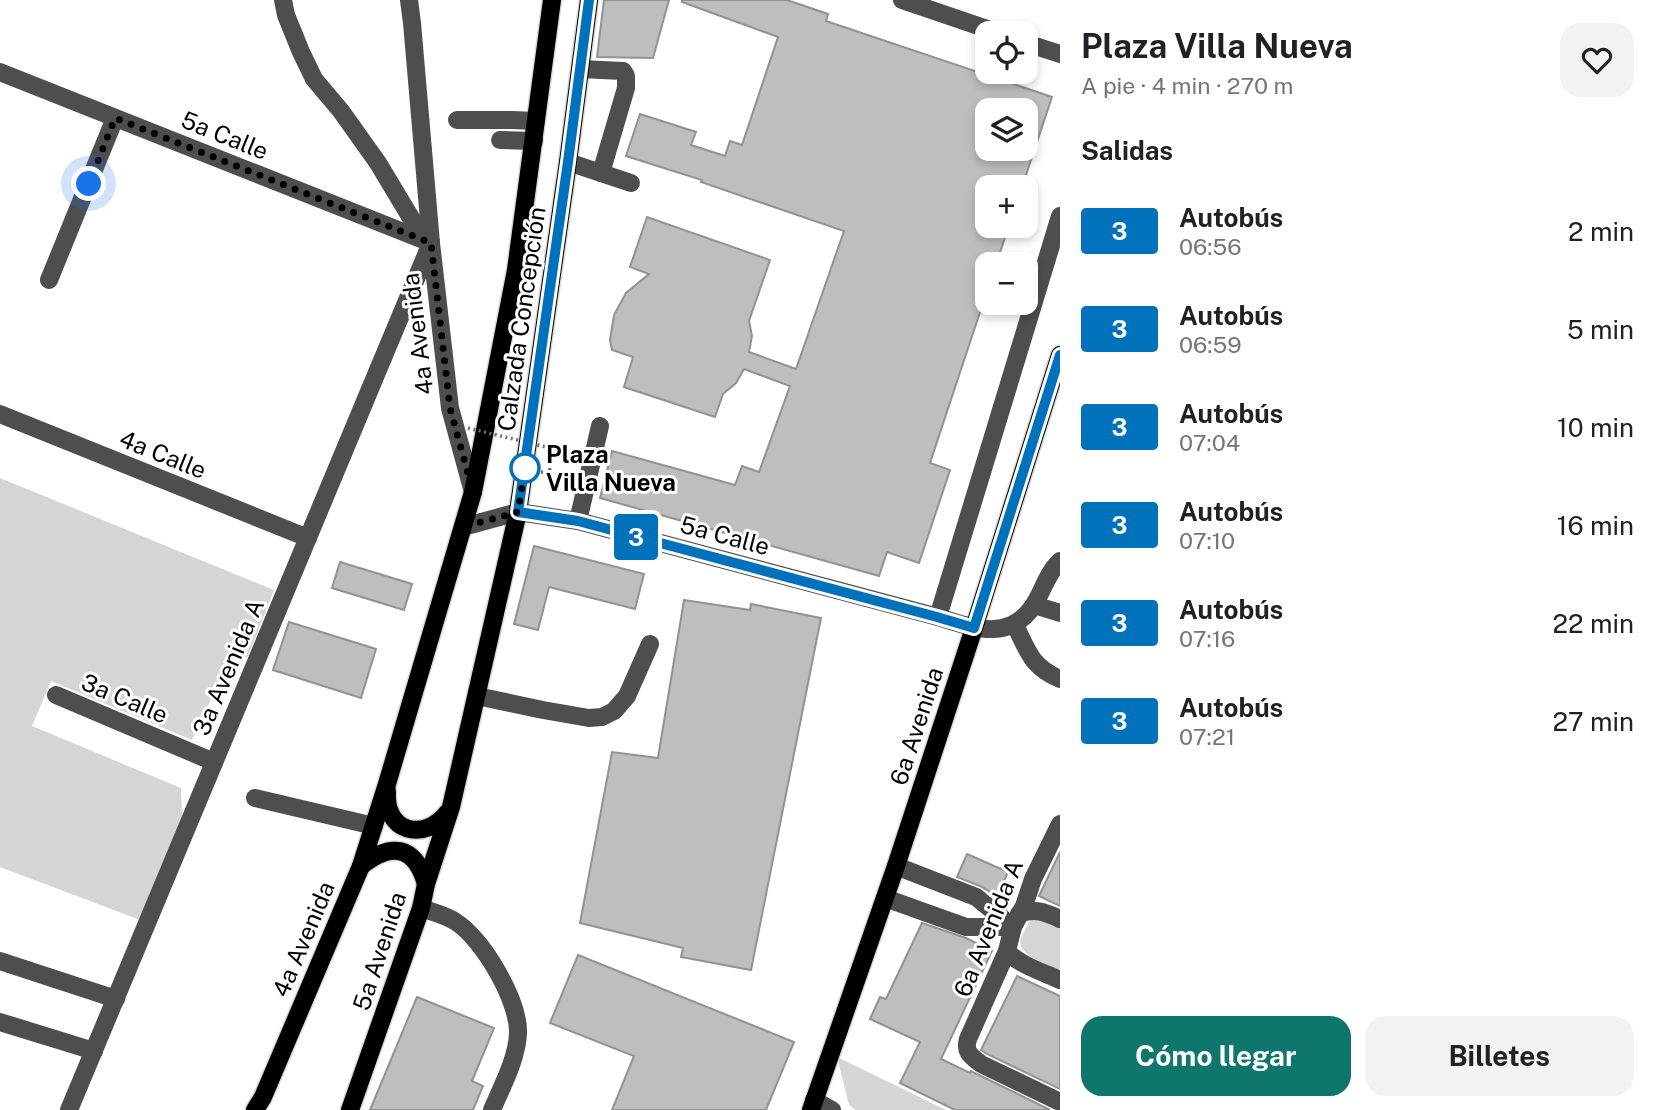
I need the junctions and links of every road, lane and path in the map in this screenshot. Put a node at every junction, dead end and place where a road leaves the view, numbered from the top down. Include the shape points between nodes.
1 (283, 0) edge
2 (409, 0) edge
3 (552, 0) edge
4 (589, 0) edge
5 (902, 0) edge
6 (975, 25) edge
7 (1038, 47) edge
8 (1060, 54) edge
9 (580, 69) junction
10 (0, 72) edge
11 (115, 118) junction
12 (457, 120) dead end
13 (536, 121) junction
14 (500, 139) dead end
15 (534, 141) junction
16 (568, 162) junction
17 (601, 173) junction
18 (631, 183) dead end
19 (1060, 216) edge
20 (431, 243) junction
21 (49, 280) dead end
22 (1060, 355) edge
23 (1056, 383) edge
24 (0, 414) edge
25 (600, 426) dead end
26 (468, 428) dead end
27 (549, 473) dead end
28 (473, 492) junction
29 (518, 512) junction
30 (578, 521) junction
31 (463, 527) junction
32 (308, 538) junction
33 (1060, 561) edge
34 (1034, 605) junction
35 (1060, 613) edge
36 (937, 617) junction
37 (1015, 625) junction
38 (974, 628) junction
39 (650, 643) dead end
40 (1060, 679) edge
41 (56, 695) dead end
42 (477, 696) junction
43 (214, 762) junction
44 (387, 784) junction
45 (255, 798) dead end
46 (451, 807) junction
47 (1060, 824) edge
48 (374, 825) junction
49 (360, 866) junction
50 (896, 866) junction
51 (426, 884) junction
52 (885, 898) junction
53 (421, 908) junction
54 (1060, 919) edge
55 (1016, 920) junction
56 (1007, 951) junction
57 (0, 961) edge
58 (1060, 980) edge
59 (116, 999) junction
60 (0, 1022) edge
61 (94, 1051) junction
62 (1060, 1102) edge
63 (812, 1105) edge
64 (69, 1110) edge
65 (255, 1110) edge
66 (350, 1110) edge
67 (492, 1110) edge
68 (832, 1110) edge

1 - 20 street via 314,79
2 - 20 street, 4a Avenida
3 - 13 main road, Calzada Concepción
4 - 9 main road, Calzada Concepción
5 - 6 street
7 - 8 street
9 - 16 main road, Calzada Concepción
9 - 17 street via 623,71 626,76
10 - 11 street, 5a Calle
11 - 20 street, 5a Calle
11 - 21 street
12 - 13 street
13 - 15 main road, Calzada Concepción
14 - 15 street
15 - 28 main road, Calzada Concepción via 516,271
16 - 17 street
16 - 29 main road, Calzada Concepción
17 - 18 street
19 - 36 street
20 - 28 street, 4a Avenida via 450,408
20 - 32 street, 3a Avenida A
22 - 23 main road, 6a Avenida
23 - 38 main road, 6a Avenida
24 - 32 street, 4a Calle
25 - 30 street
26 - 27 path, bridge via 554,449
28 - 31 main road, Calzada Concepción
29 - 30 street, 5a Calle
29 - 31 street, 5a Calle
29 - 42 main road, Calzada Concepción
30 - 36 street, 5a Calle
31 - 44 main road, Calzada Concepción
32 - 43 street, 3a Avenida A
33 - 34 street
34 - 35 street
34 - 37 street
36 - 38 street, 5a Calle
37 - 38 street, 5a Calle
37 - 40 street via 1035,664
38 - 50 main road, 6a Avenida
39 - 42 street via 627,696 603,717
41 - 43 street, 3a Calle
42 - 46 main road, Calzada Concepción
43 - 59 street, 3a Avenida A
44 - 46 main road via 388,811 403,827 424,830 434,826
44 - 48 main road, 4a Avenida
45 - 48 street
46 - 51 main road, 5a Avenida
47 - 55 street, 6a Avenida A
48 - 49 main road, 4a Avenida
49 - 51 main road via 385,852 404,853 419,865
49 - 65 main road, 4a Avenida
50 - 52 main road, 6a Avenida
50 - 55 street via 976,897
51 - 53 main road, 5a Avenida
52 - 55 street via 966,927
52 - 63 main road, 6a Avenida
53 - 66 main road, 5a Avenida
53 - 67 street via 455,921 475,937 517,1017 516,1050
54 - 55 street via 1031,911
55 - 56 street, 6a Avenida A
56 - 58 street
56 - 62 street, 6a Avenida A via 968,1039 967,1052 981,1064
57 - 59 street
59 - 61 street, 3a Avenida A
60 - 61 street
61 - 64 street, 3a Avenida A
63 - 68 street

